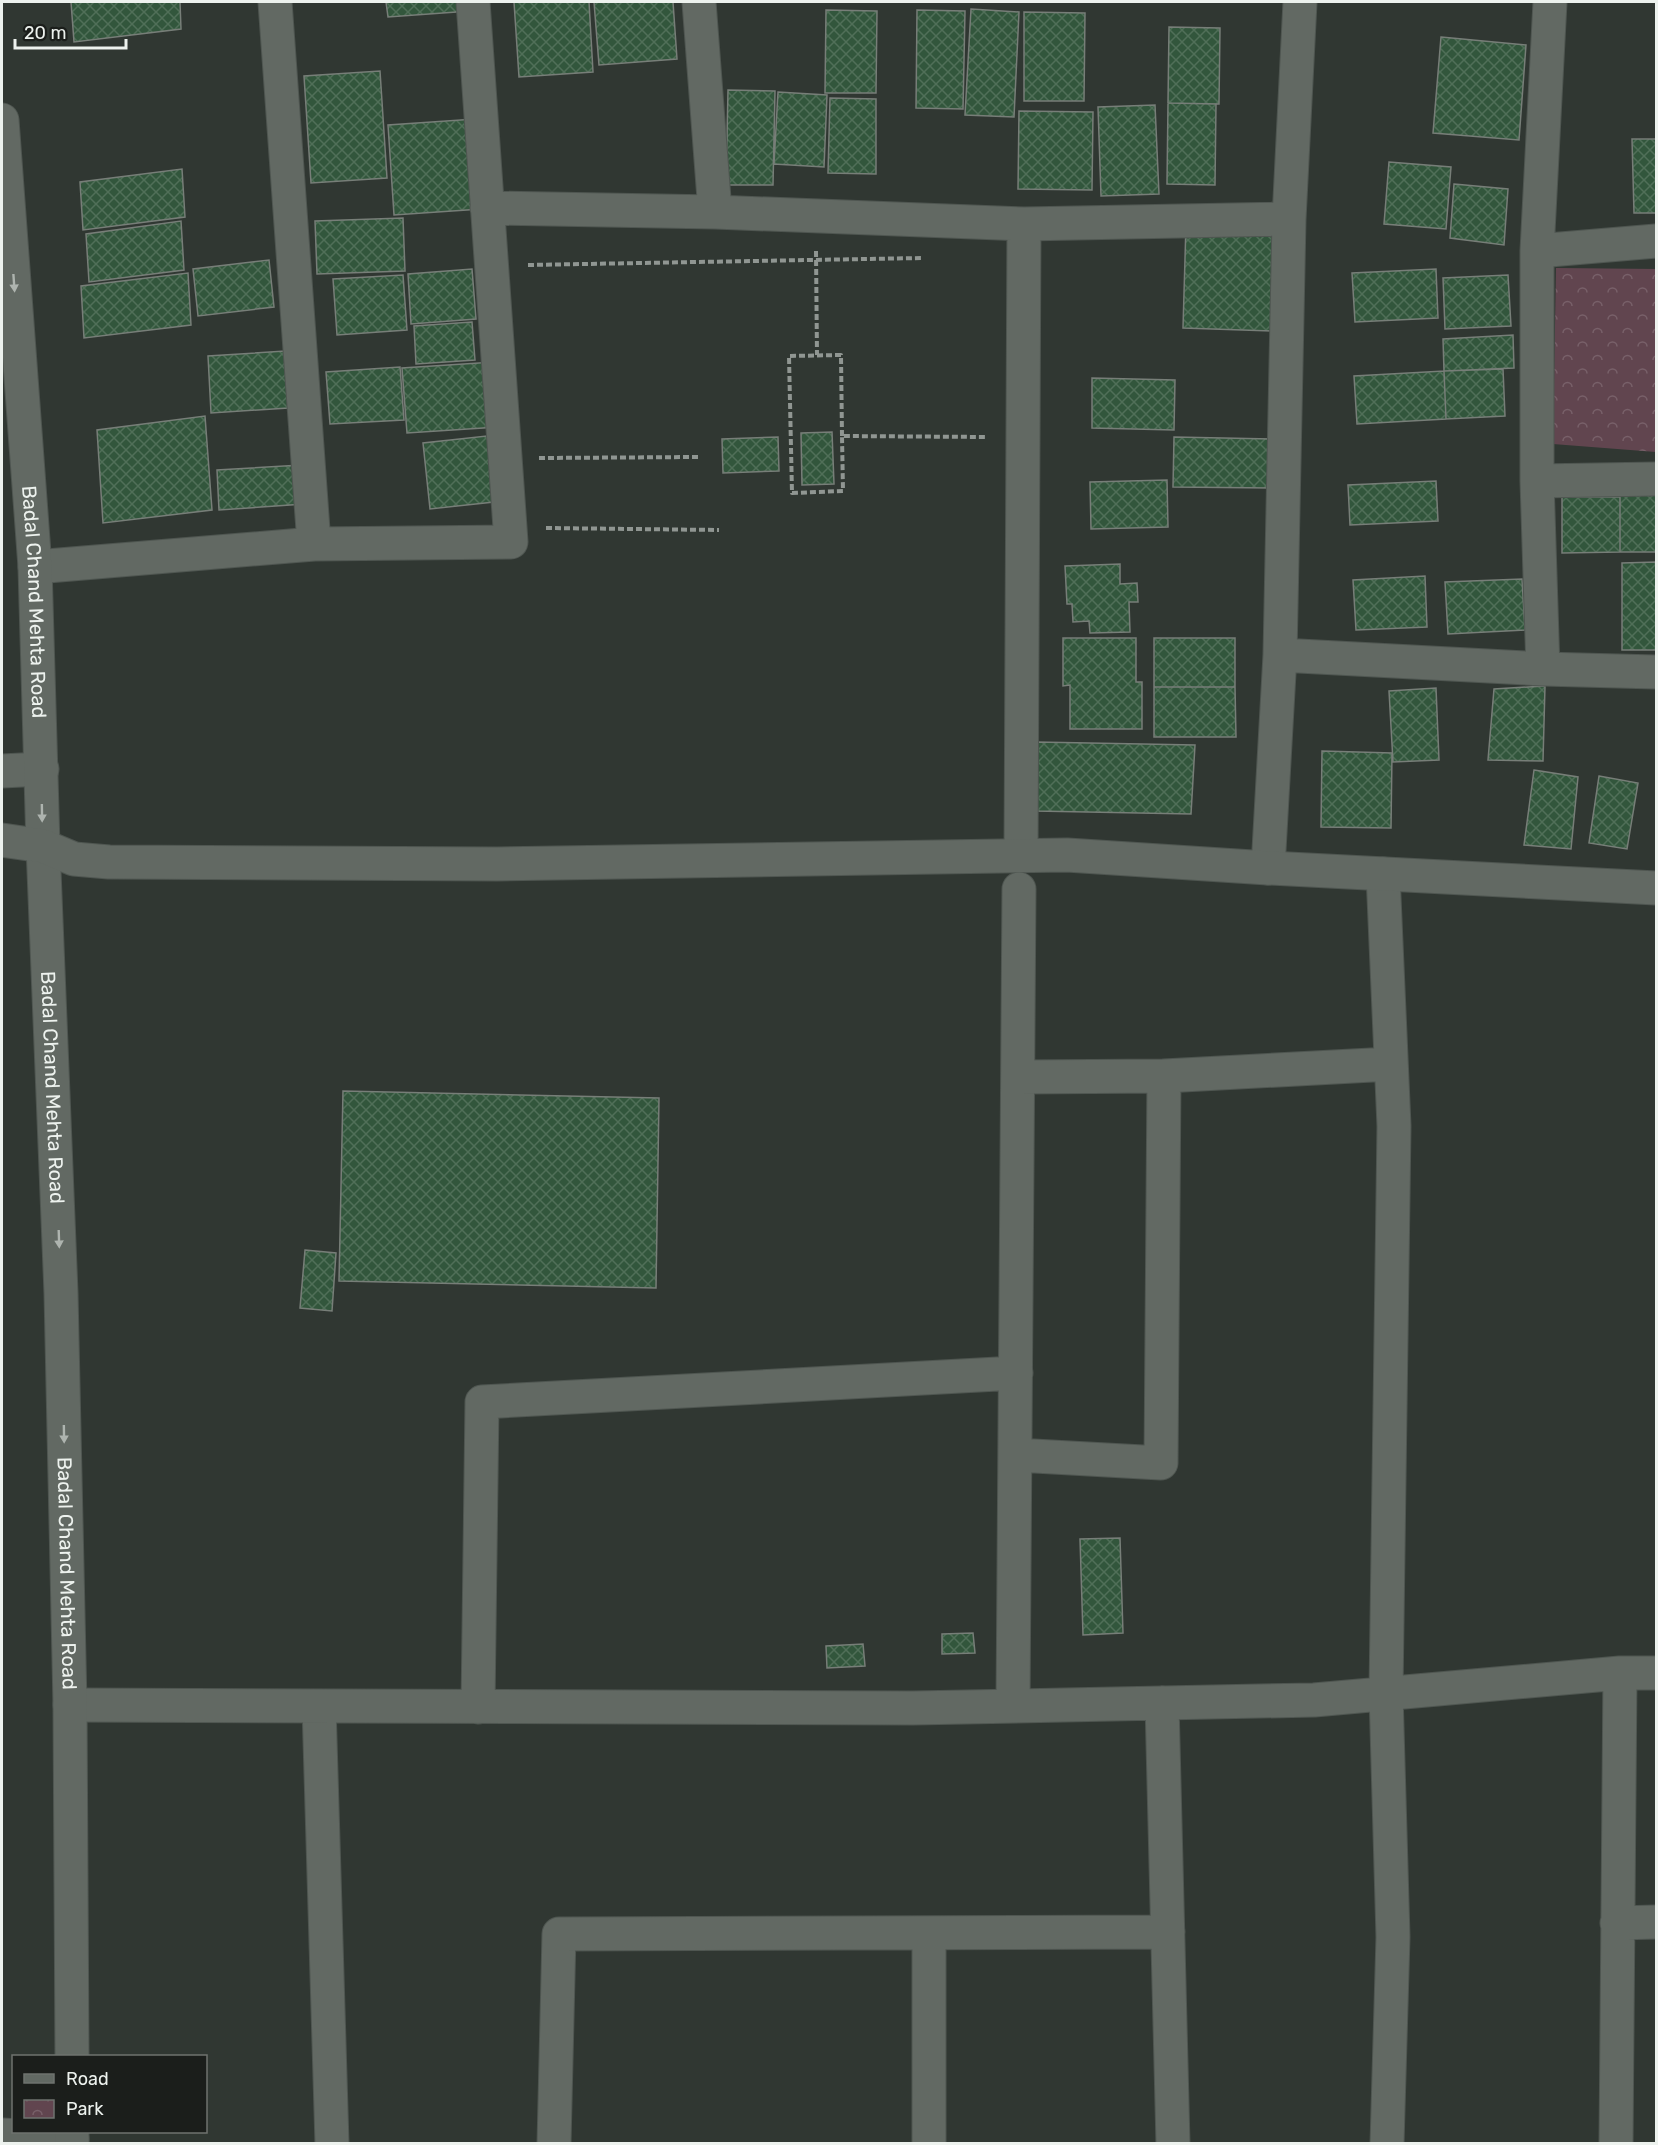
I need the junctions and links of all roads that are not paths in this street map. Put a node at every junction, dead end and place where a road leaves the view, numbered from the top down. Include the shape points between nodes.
1 (275, 2) edge
2 (473, 2) edge
3 (699, 2) edge
4 (1300, 2) edge
5 (1550, 2) edge
6 (2, 120) edge
7 (488, 208) junction
8 (715, 212) junction
9 (1289, 219) junction
10 (1024, 224) junction
11 (1656, 241) edge
12 (1537, 251) junction
13 (1656, 479) edge
14 (1537, 481) junction
15 (314, 544) junction
16 (35, 567) junction
17 (1280, 655) junction
18 (1543, 669) junction
19 (1656, 672) edge
20 (42, 769) junction
21 (2, 771) edge
22 (2, 840) edge
23 (43, 846) junction
24 (1021, 855) junction
25 (1268, 868) junction
26 (1383, 874) junction
27 (1656, 888) edge
28 (1019, 890) dead end
29 (1391, 1064) junction
30 (1164, 1076) junction
31 (1018, 1077) junction
32 (1016, 1373) junction
33 (1015, 1455) junction
34 (1620, 1673) junction
35 (1656, 1673) edge
36 (1386, 1694) junction
37 (1162, 1702) junction
38 (70, 1705) junction
39 (319, 1706) junction
40 (1013, 1706) junction
41 (478, 1707) junction
42 (1656, 1922) edge
43 (1617, 1923) junction
44 (1168, 1932) junction
45 (928, 1933) junction
46 (72, 2055) edge
47 (2, 2135) edge
48 (72, 2138) edge
49 (332, 2144) edge
50 (554, 2144) edge
51 (929, 2144) edge
52 (1173, 2144) edge
53 (1387, 2144) edge
54 (1616, 2144) edge

1 - 15 street
2 - 7 street
3 - 8 street
4 - 9 street
5 - 12 street
6 -> 16 street, Badal Chand Mehta Road
7 - 8 street
7 - 15 street via 511,542
8 - 10 street
9 - 10 street
9 - 17 street
10 - 24 street
11 - 12 street
12 - 14 street
13 - 14 street
14 - 18 street
15 - 16 street
16 - 20 street, Badal Chand Mehta Road
17 - 18 street
17 - 25 street
18 - 19 street
20 - 21 street
20 -> 23 street, Badal Chand Mehta Road
22 - 23 street
23 - 24 street via 74,859 121,862 497,864
23 -> 38 street, Badal Chand Mehta Road via 61,1293
24 - 25 street
25 - 26 street
26 - 27 street
26 - 29 street
28 - 31 street
29 - 30 street
29 - 36 street via 1394,1126
30 - 31 street
30 - 33 street via 1161,1463
31 - 32 street
32 - 33 street
32 - 41 street via 482,1402
33 - 40 street
34 - 35 street
34 - 36 street
34 - 43 street
36 - 37 street via 1314,1700
36 - 53 street via 1393,1938
37 - 40 street
37 - 44 street
38 - 39 street
38 - 46 street, Badal Chand Mehta Road
39 - 41 street
39 - 49 street
40 - 41 street
42 - 43 street
43 - 54 street
44 - 45 street
44 - 52 street
45 - 50 street via 559,1934
45 - 51 street
47 - 48 street

